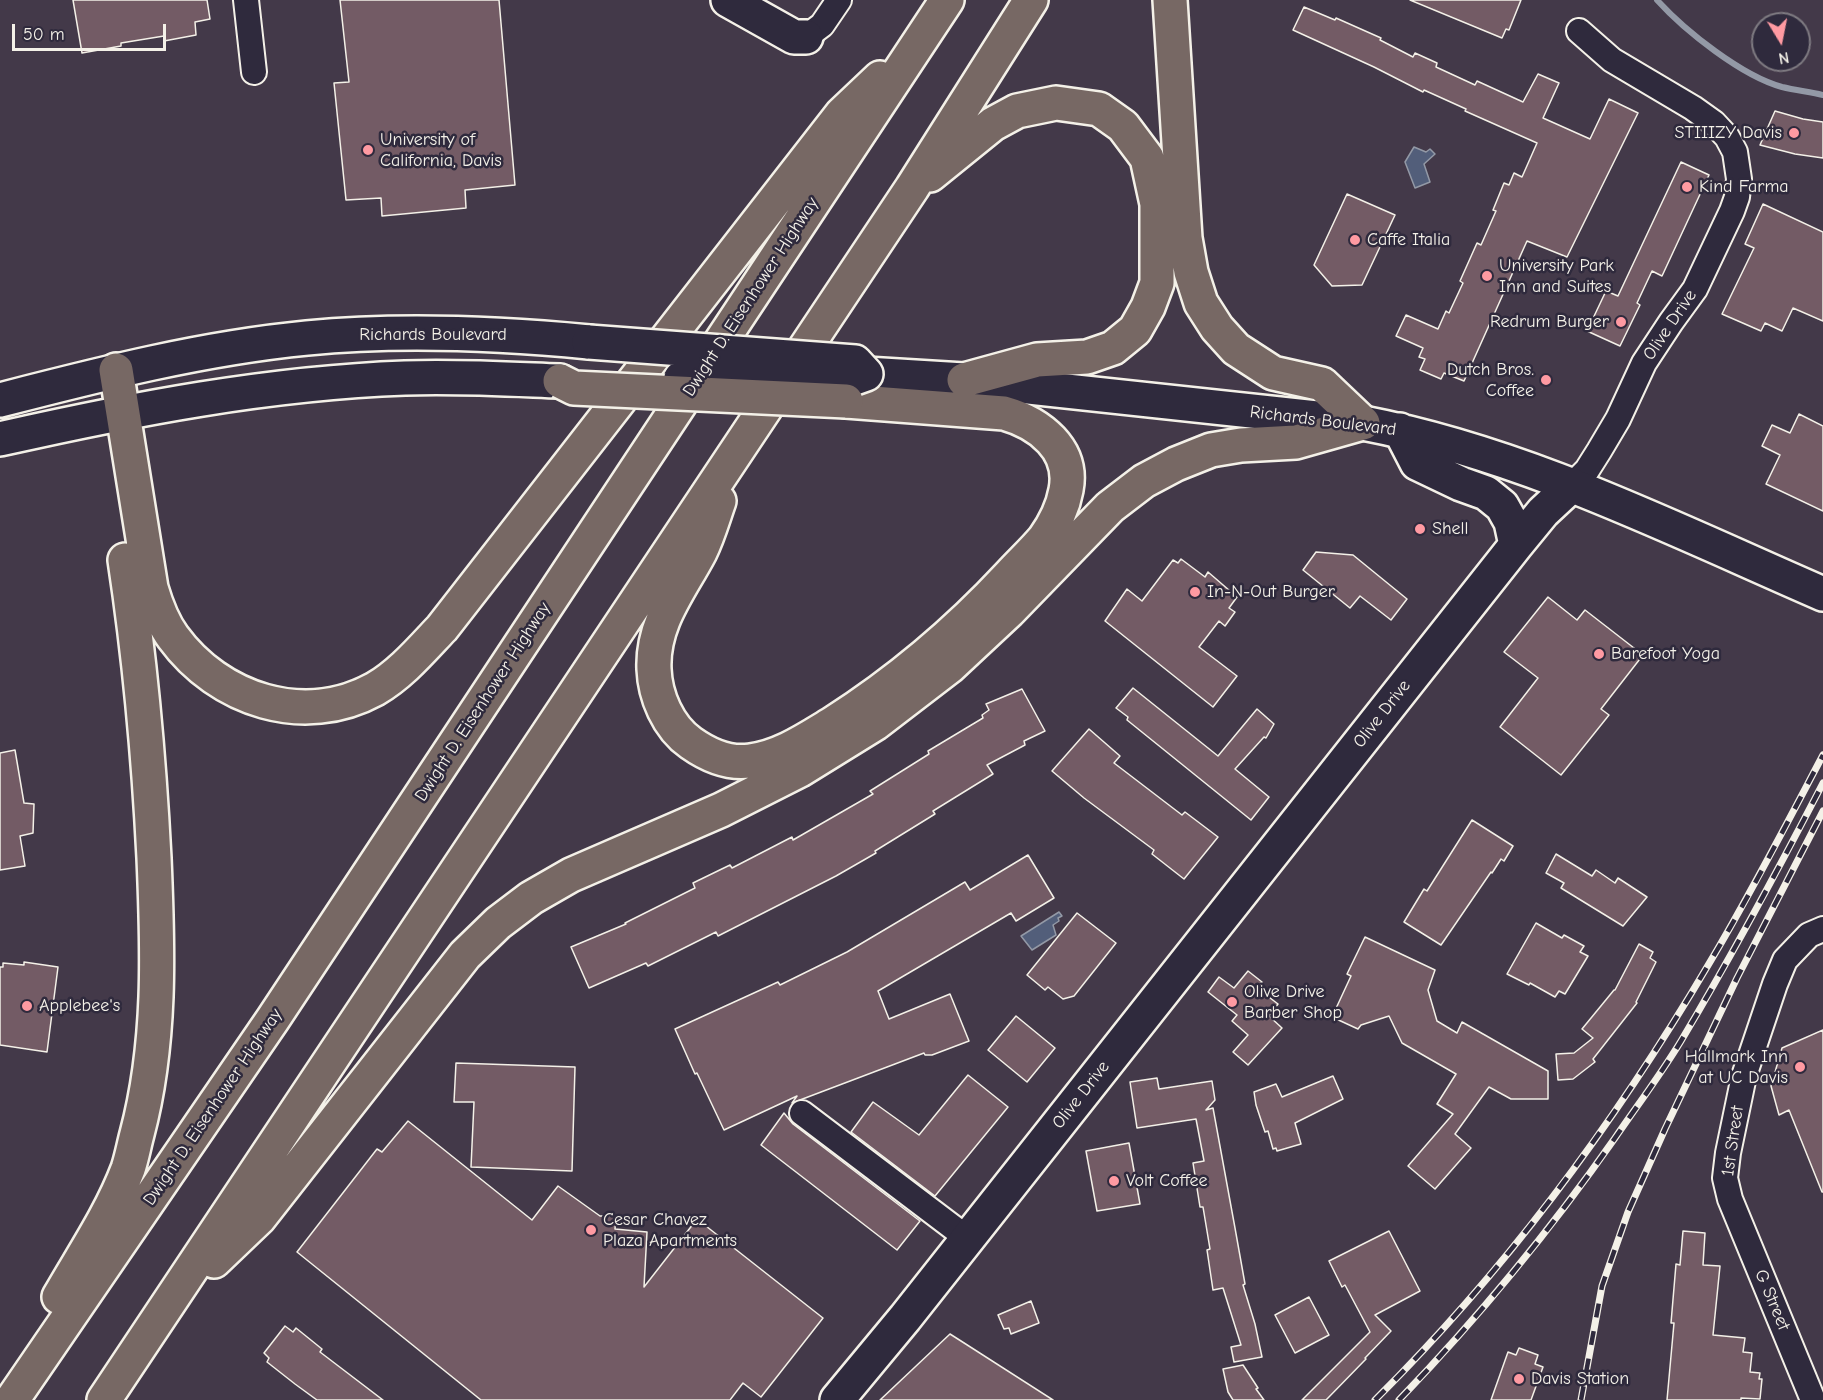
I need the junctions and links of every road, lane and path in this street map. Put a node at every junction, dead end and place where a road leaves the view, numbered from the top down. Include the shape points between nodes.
1 (246, 0) edge
2 (728, 0) edge
3 (839, 0) edge
4 (946, 0) edge
5 (1031, 0) edge
6 (1170, 0) edge
7 (1580, 31) dead end
8 (806, 37) joint
9 (921, 39) junction
10 (254, 72) dead end
11 (912, 188) junction
12 (106, 373) junction
13 (866, 374) junction
14 (964, 380) junction
15 (560, 381) junction
16 (0, 399) edge
17 (113, 414) junction
18 (1363, 423) junction
19 (1400, 430) junction
20 (0, 439) edge
21 (737, 451) junction
22 (1572, 485) junction
23 (1516, 544) junction
24 (1823, 594) edge
25 (1823, 929) edge
26 (802, 1113) dead end
27 (1730, 1199) joint
28 (967, 1238) junction
29 (172, 1300) junction
30 (1, 1400) edge
31 (12, 1400) edge
32 (104, 1400) edge
33 (837, 1400) edge
34 (1813, 1400) edge

1 - 10 street
2 - 8 main road via 794,37
3 - 8 street via 822,25
4 - 9 highway, Dwight D. Eisenhower Highway
5 - 11 highway
6 - 18 highway via 1185,238 1201,303 1236,349 1273,373 1322,384
7 - 22 street, Olive Drive via 1612,60 1714,123 1735,152 1739,179 1732,211 1695,289 1644,363 1599,451
9 - 17 highway via 842,114 442,628 405,667 353,699 318,706 280,705 244,696 213,678 186,653 158,612
9 - 31 highway, Dwight D. Eisenhower Highway via 273,1019
11 - 14 highway via 993,124 1017,111 1056,103 1099,109 1123,126 1147,158 1157,204 1157,283 1135,330 1113,348 1087,357 1037,360
11 - 21 highway
12 - 13 main road, Richards Boulevard, bridge via 205,352 330,337 444,333 507,334 855,362
12 - 16 main road, Richards Boulevard
12 - 17 highway
13 - 14 main road, Richards Boulevard
13 - 15 main road, Richards Boulevard, bridge via 852,379 575,377
14 - 18 main road, Richards Boulevard
15 - 17 main road, Richards Boulevard via 406,378 322,383
15 - 21 highway, bridge via 574,388 1004,413 1022,418 1051,438 1061,453 1067,488 1044,538 942,643 814,735 777,755 749,762 723,759 683,738 669,721 659,697 654,668 658,631 701,550
17 - 20 main road, Richards Boulevard
17 - 30 highway via 149,770 158,953 153,1046 144,1108 128,1167 108,1213
18 - 19 main road, Richards Boulevard
18 - 29 highway via 1296,442 1211,450 1144,481 1110,507 949,667 876,723 800,770 721,810 571,875 531,898 465,955 259,1218
19 - 22 main road, Richards Boulevard via 1467,448
19 - 23 main road via 1418,463 1486,493 1502,506
21 - 29 highway
22 - 23 main road, Olive Drive
22 - 24 main road, Richards Boulevard
23 - 28 main road, Olive Drive
25 - 27 street, 1st Street via 1809,935 1785,960 1743,1076 1725,1178
26 - 28 street
27 - 34 street, G Street
28 - 33 main road, Olive Drive
29 - 32 highway

